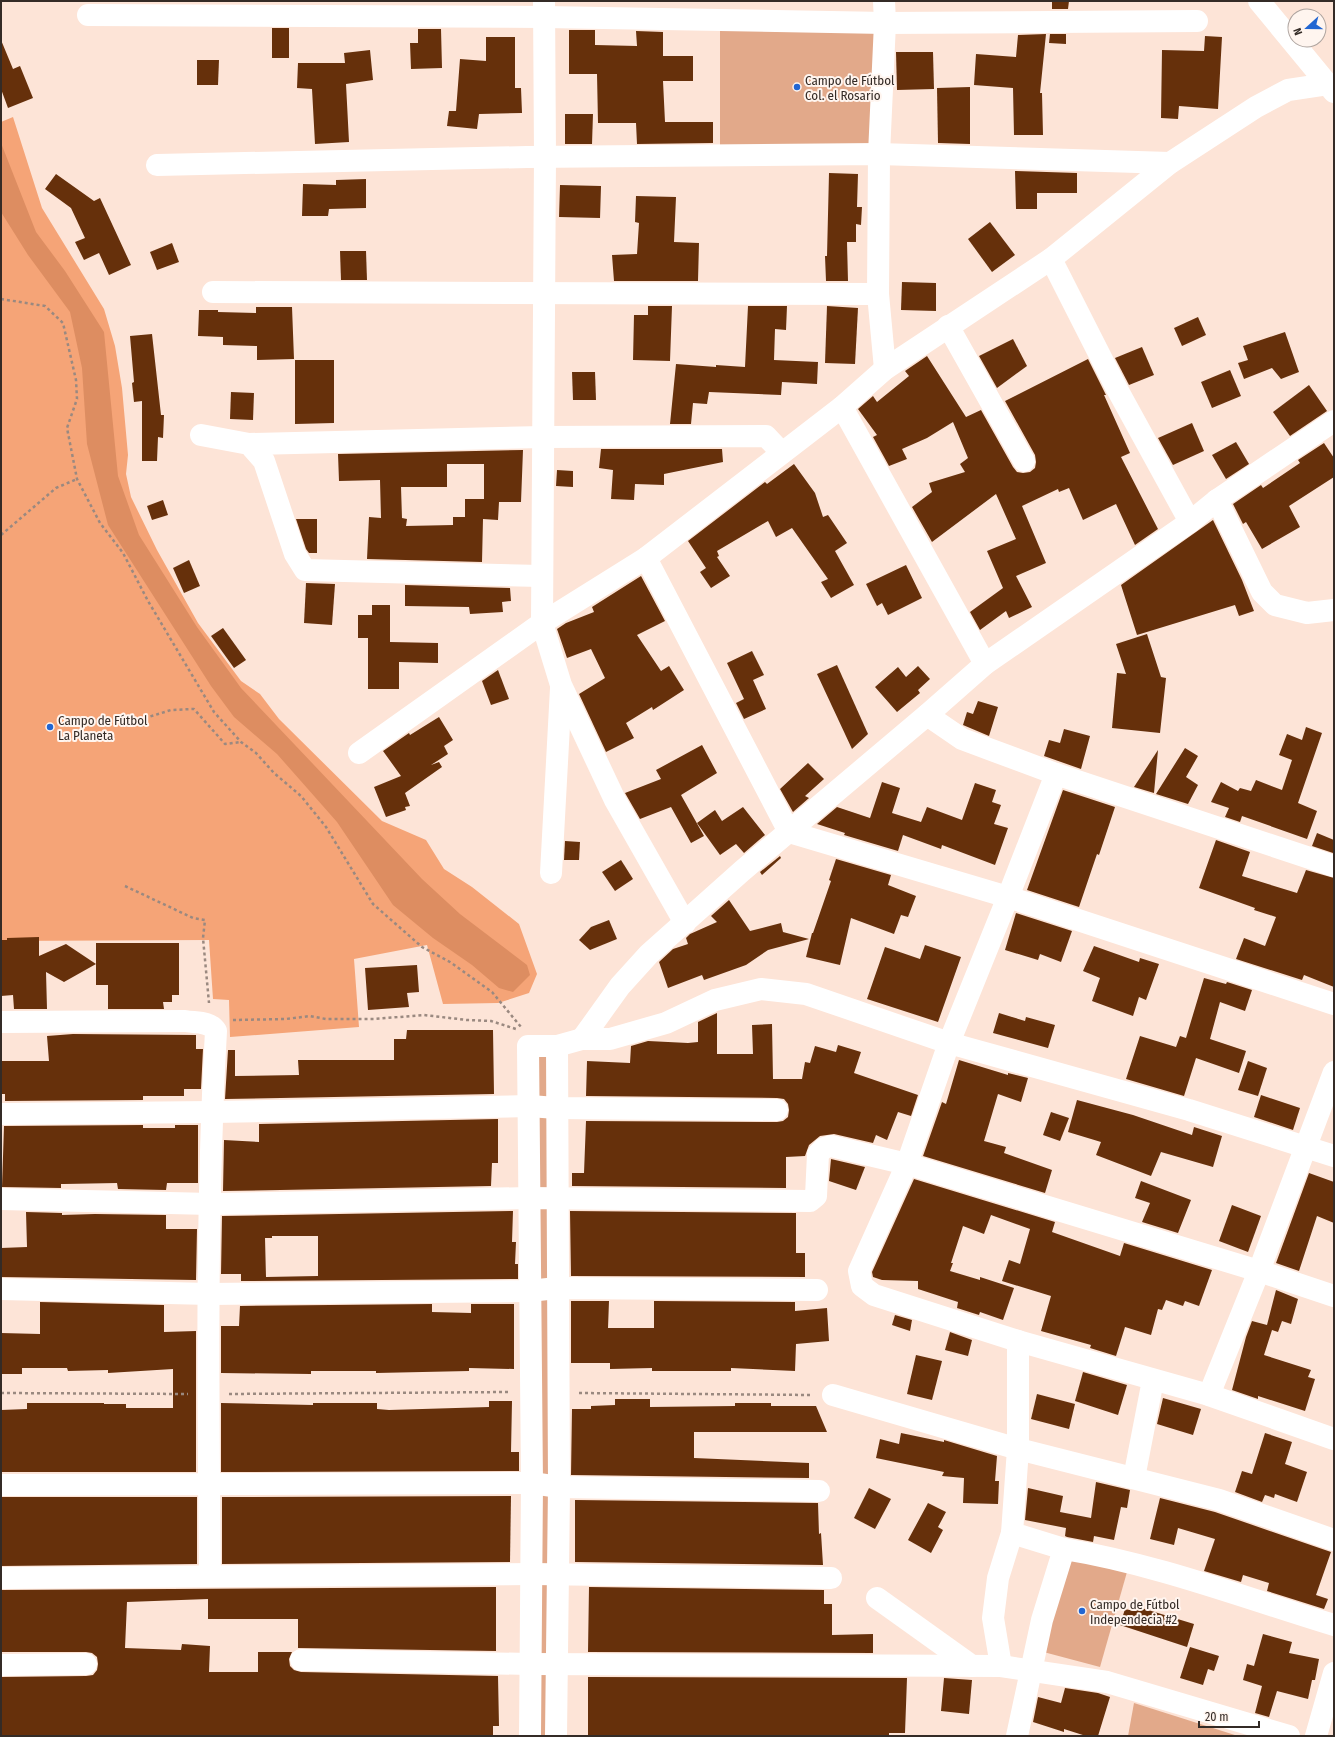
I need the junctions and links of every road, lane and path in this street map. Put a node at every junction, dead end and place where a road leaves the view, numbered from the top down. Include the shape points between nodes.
1 (884, 1) edge
2 (1259, 1) edge
3 (544, 9) edge
4 (88, 15) dead end
5 (1197, 21) dead end
6 (885, 23) junction
7 (1331, 88) edge
8 (879, 154) junction
9 (545, 156) junction
10 (1170, 163) junction
11 (157, 165) dead end
12 (1051, 259) junction
13 (212, 292) dead end
14 (544, 293) junction
15 (878, 294) junction
16 (1, 299) edge
17 (948, 326) junction
18 (885, 369) junction
19 (842, 407) junction
20 (1332, 427) edge
21 (201, 435) dead end
22 (543, 437) junction
23 (249, 444) junction
24 (782, 453) junction
25 (1024, 461) dead end
26 (77, 479) junction
27 (1217, 500) junction
28 (1190, 522) junction
29 (1, 535) edge
30 (646, 558) junction
31 (541, 576) junction
32 (1334, 610) edge
33 (542, 622) junction
34 (985, 664) junction
35 (561, 685) junction
36 (927, 715) junction
37 (140, 720) dead end
38 (241, 742) junction
39 (359, 753) dead end
40 (1056, 774) junction
41 (789, 832) junction
42 (1334, 866) edge
43 (551, 873) dead end
44 (125, 886) dead end
45 (1008, 897) junction
46 (686, 923) junction
47 (1334, 1004) edge
48 (209, 1005) dead end
49 (231, 1020) dead end
50 (1, 1022) edge
51 (527, 1039) junction
52 (582, 1039) junction
53 (949, 1043) junction
54 (557, 1046) junction
55 (1334, 1072) edge
56 (530, 1106) junction
57 (556, 1108) junction
58 (777, 1110) dead end
59 (212, 1112) junction
60 (1, 1114) edge
61 (1305, 1147) junction
62 (1334, 1156) edge
63 (907, 1164) junction
64 (530, 1198) junction
65 (1, 1199) edge
66 (557, 1199) junction
67 (211, 1204) junction
68 (1259, 1271) junction
69 (557, 1288) junction
70 (1, 1289) edge
71 (817, 1290) dead end
72 (529, 1291) junction
73 (210, 1294) junction
74 (1334, 1296) edge
75 (1018, 1341) junction
76 (1153, 1380) junction
77 (531, 1392) junction
78 (558, 1392) junction
79 (1, 1393) edge
80 (209, 1394) junction
81 (833, 1395) joint
82 (1209, 1395) junction
83 (1334, 1439) edge
84 (1018, 1449) junction
85 (1134, 1478) junction
86 (532, 1483) junction
87 (1, 1485) edge
88 (209, 1485) junction
89 (559, 1487) junction
90 (819, 1491) dead end
91 (1012, 1533) junction
92 (1334, 1540) edge
93 (1064, 1549) junction
94 (532, 1574) junction
95 (557, 1574) junction
96 (210, 1576) junction
97 (1, 1578) edge
98 (831, 1578) dead end
99 (877, 1598) dead end
100 (1334, 1625) edge
101 (301, 1660) dead end
102 (1, 1664) edge
103 (86, 1664) dead end
104 (530, 1664) junction
105 (556, 1664) junction
106 (972, 1666) junction
107 (1001, 1666) junction
108 (1032, 1670) junction
109 (1334, 1673) edge
110 (530, 1736) edge
111 (556, 1736) edge
112 (1017, 1736) edge
113 (1289, 1736) edge
114 (1316, 1736) edge

1 - 6 street
2 - 7 street
3 - 4 street
3 - 6 street
3 - 9 street
5 - 6 street
6 - 8 street
7 - 10 street via 1288,90 1256,107
8 - 9 street
8 - 10 street
8 - 15 street
9 - 11 street
9 - 14 street
10 - 12 street
12 - 17 street
12 - 28 street via 1117,389
13 - 14 street
14 - 15 street
14 - 22 street
15 - 18 street
16 - 26 path via 45,306 63,324 76,380 77,399 67,428
17 - 18 street
17 - 25 street
18 - 19 street
19 - 24 street
19 - 34 street
20 - 27 street
21 - 23 street
22 - 23 street
22 - 24 street via 766,436
22 - 31 street
23 - 31 street via 264,460 295,554 305,570
24 - 30 street
26 - 29 path via 56,488
26 - 38 path via 100,523 123,553 148,601 214,712
27 - 28 street
27 - 32 street via 1262,592 1276,605 1307,613
28 - 34 street
30 - 33 street
30 - 41 street
31 - 33 street
33 - 35 street
33 - 39 street
34 - 36 street
35 - 43 street
35 - 46 street via 615,800
36 - 40 street via 962,739
36 - 41 street
37 - 38 path via 171,710 194,709 225,744
38 - 51 path via 301,796 326,827 373,904 422,947 450,962 492,992
40 - 42 street
40 - 45 street
41 - 45 street
41 - 46 street
44 - 48 path via 193,918 204,920 203,938
45 - 47 street
45 - 53 street
46 - 52 street via 649,954 620,986
49 - 51 path via 310,1016 326,1019 374,1019 424,1015 491,1020
50 - 59 street via 185,1021 213,1026 216,1031
51 - 54 street
51 - 56 street
52 - 53 street via 610,1039 666,1023 715,1000 761,989 806,994
52 - 54 street
53 - 61 street via 1189,1110
53 - 63 street
54 - 57 street
55 - 61 street
56 - 57 street
56 - 59 street
56 - 64 street
57 - 58 street
57 - 66 street
59 - 60 street
59 - 67 street
61 - 62 street
61 - 68 street
63 - 66 street via 831,1146 824,1148 818,1154 816,1196 810,1201
63 - 68 street
63 - 75 street via 859,1272 862,1286 874,1295
64 - 66 street
64 - 67 street
64 - 72 street
65 - 67 street
66 - 69 street
67 - 73 street
68 - 74 street
68 - 82 street
69 - 71 street
69 - 72 street
69 - 78 street
70 - 73 street
72 - 73 street
72 - 77 street
73 - 80 street
75 - 76 street
75 - 84 street
76 - 82 street
76 - 85 street
77 - 80 path
77 - 86 street
78 - 81 path
78 - 89 street
79 - 80 path
80 - 88 street
81 - 84 street
82 - 83 street
84 - 85 street
84 - 91 street
85 - 92 street via 1219,1500
86 - 88 street
86 - 89 street
86 - 94 street
87 - 88 street
88 - 96 street
89 - 90 street
89 - 95 street
91 - 93 street
91 - 107 street via 998,1578 993,1618
93 - 100 street via 1141,1566
93 - 108 street via 1044,1613
94 - 95 street
94 - 96 street
94 - 104 street
95 - 98 street
95 - 105 street
96 - 97 street
99 - 106 street
101 - 104 street
102 - 103 street
104 - 105 street
104 - 110 street
105 - 106 street
105 - 111 street
106 - 107 street
107 - 108 street
108 - 112 street
108 - 113 street via 1107,1682
109 - 114 street

